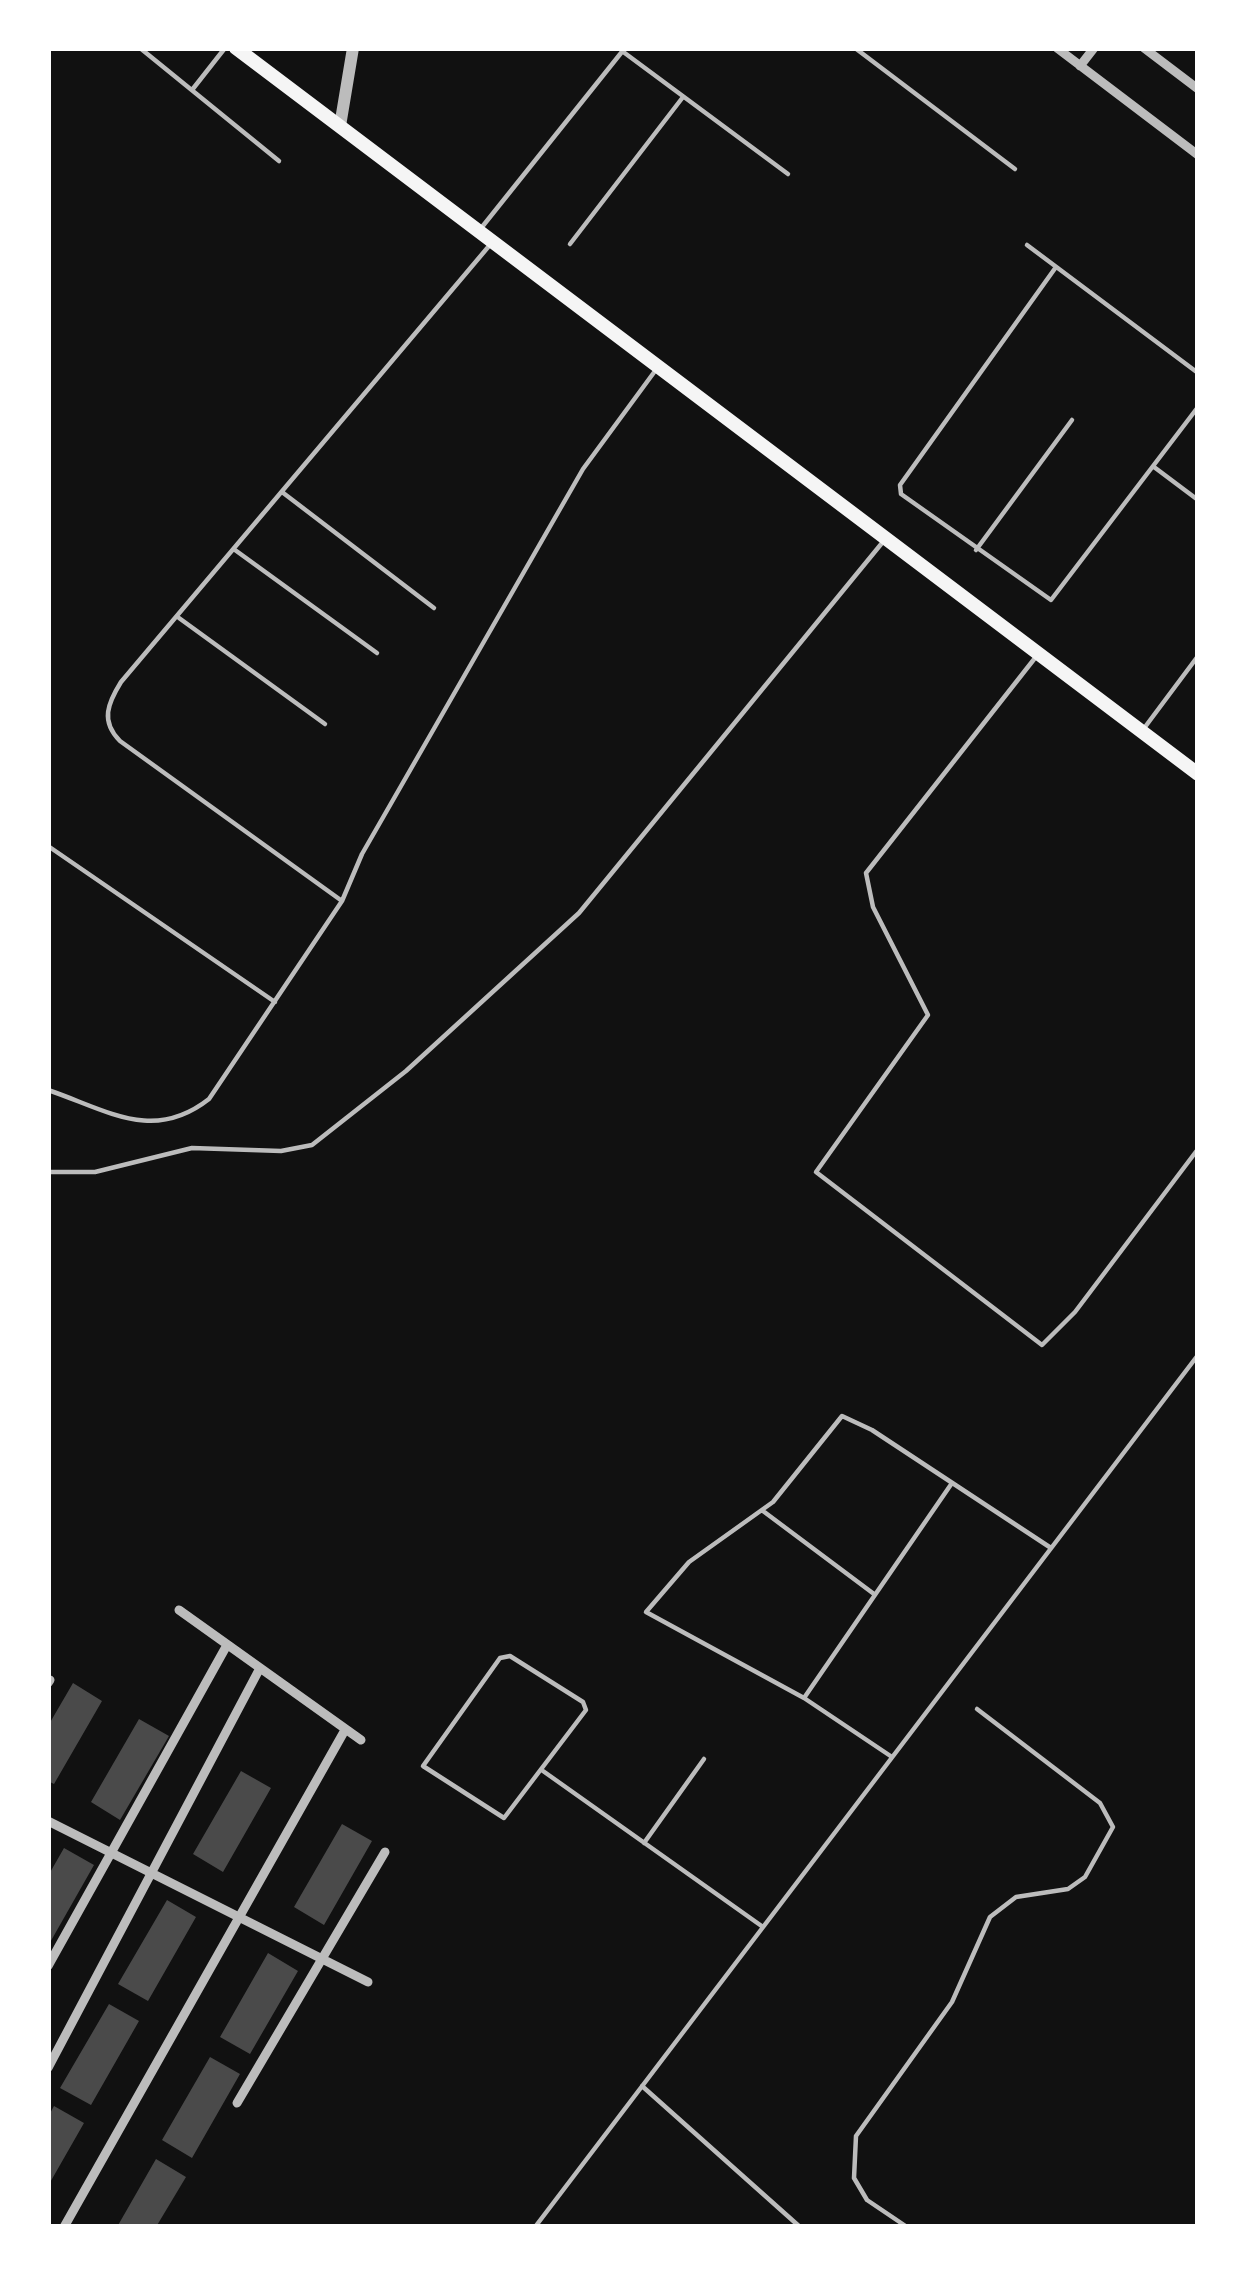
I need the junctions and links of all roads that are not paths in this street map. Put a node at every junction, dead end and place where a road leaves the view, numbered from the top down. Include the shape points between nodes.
1 (140, 48) edge
2 (224, 48) edge
3 (236, 48) edge
4 (353, 48) edge
5 (855, 48) edge
6 (1057, 48) edge
7 (1094, 48) edge
8 (1144, 48) edge
9 (624, 50) edge
10 (1080, 66) junction
11 (1198, 89) edge
12 (192, 90) junction
13 (683, 97) junction
14 (340, 126) junction
15 (1198, 155) edge
16 (279, 161) dead end
17 (1015, 169) dead end
18 (788, 174) dead end
19 (479, 231) junction
20 (493, 242) junction
21 (571, 244) dead end
22 (1027, 245) dead end
23 (1056, 267) junction
24 (658, 367) junction
25 (1198, 373) edge
26 (1198, 407) edge
27 (1072, 421) dead end
28 (1152, 466) junction
29 (282, 492) junction
30 (1198, 500) edge
31 (886, 538) junction
32 (236, 550) junction
33 (976, 550) junction
34 (434, 608) dead end
35 (179, 618) junction
36 (377, 653) dead end
37 (1038, 653) junction
38 (1198, 656) edge
39 (325, 724) dead end
40 (1142, 731) junction
41 (1198, 773) edge
42 (48, 846) edge
43 (342, 901) junction
44 (275, 1002) junction
45 (48, 1090) edge
46 (1198, 1149) edge
47 (48, 1172) edge
48 (1198, 1354) edge
49 (952, 1483) junction
50 (763, 1510) junction
51 (1051, 1549) junction
52 (876, 1595) junction
53 (179, 1610) dead end
54 (227, 1645) junction
55 (260, 1668) junction
56 (804, 1698) junction
57 (976, 1709) dead end
58 (345, 1730) junction
59 (361, 1740) dead end
60 (892, 1757) junction
61 (704, 1759) dead end
62 (543, 1772) junction
63 (48, 1821) edge
64 (644, 1843) junction
65 (386, 1852) dead end
66 (111, 1854) junction
67 (153, 1878) junction
68 (239, 1919) junction
69 (763, 1927) junction
70 (321, 1959) junction
71 (48, 1966) edge
72 (368, 1982) dead end
73 (48, 2068) edge
74 (642, 2086) junction
75 (237, 2103) dead end
76 (64, 2227) edge
77 (535, 2227) edge
78 (800, 2227) edge
79 (908, 2227) edge

1 - 12 lane
2 - 12 lane
3 - 14 main road
4 - 14 street
5 - 17 lane
6 - 10 street
7 - 10 street
8 - 11 street
9 - 13 lane
9 - 19 lane
10 - 15 street
12 - 16 lane
13 - 18 lane
13 - 21 lane
14 - 19 main road
19 - 20 main road
20 - 24 main road
20 - 29 lane
22 - 23 lane
23 - 25 lane
23 - 33 lane via 899,485
24 - 31 main road
24 - 43 lane via 583,470
26 - 28 lane
27 - 33 lane
28 - 30 lane
28 - 33 lane via 1051,600
29 - 32 lane
29 - 34 lane
31 - 37 main road
31 - 47 lane via 579,914 311,1145 192,1148 95,1172
32 - 35 lane
32 - 36 lane
35 - 39 lane
35 - 43 lane via 112,697 110,731
37 - 40 main road
37 - 46 lane via 866,873 873,907 928,1015 816,1172 1042,1345
38 - 40 lane
40 - 41 main road
42 - 44 lane
43 - 44 lane
44 - 45 lane via 209,1099 173,1122 154,1124
48 - 51 lane
49 - 50 lane via 842,1416
49 - 51 lane
49 - 52 lane
50 - 52 lane
50 - 56 lane via 689,1562 646,1612
51 - 60 lane
52 - 56 lane
53 - 54 street
54 - 55 street
54 - 66 street
55 - 58 street
55 - 67 street
56 - 60 lane
57 - 79 lane via 1100,1803 1113,1826 1085,1877 1068,1889 1016,1897 990,1917 952,2002 856,2136 854,2178 867,2200
58 - 59 street
58 - 68 street
60 - 69 lane
61 - 64 lane
62 - 62 lane via 586,1710 505,1656 424,1766 504,1818
62 - 64 lane
63 - 66 street
64 - 69 lane
65 - 70 street
66 - 67 street
66 - 71 street
67 - 68 street
67 - 73 street
68 - 70 street
68 - 76 street
69 - 74 lane
70 - 72 street
70 - 75 street
74 - 77 lane
74 - 78 lane

